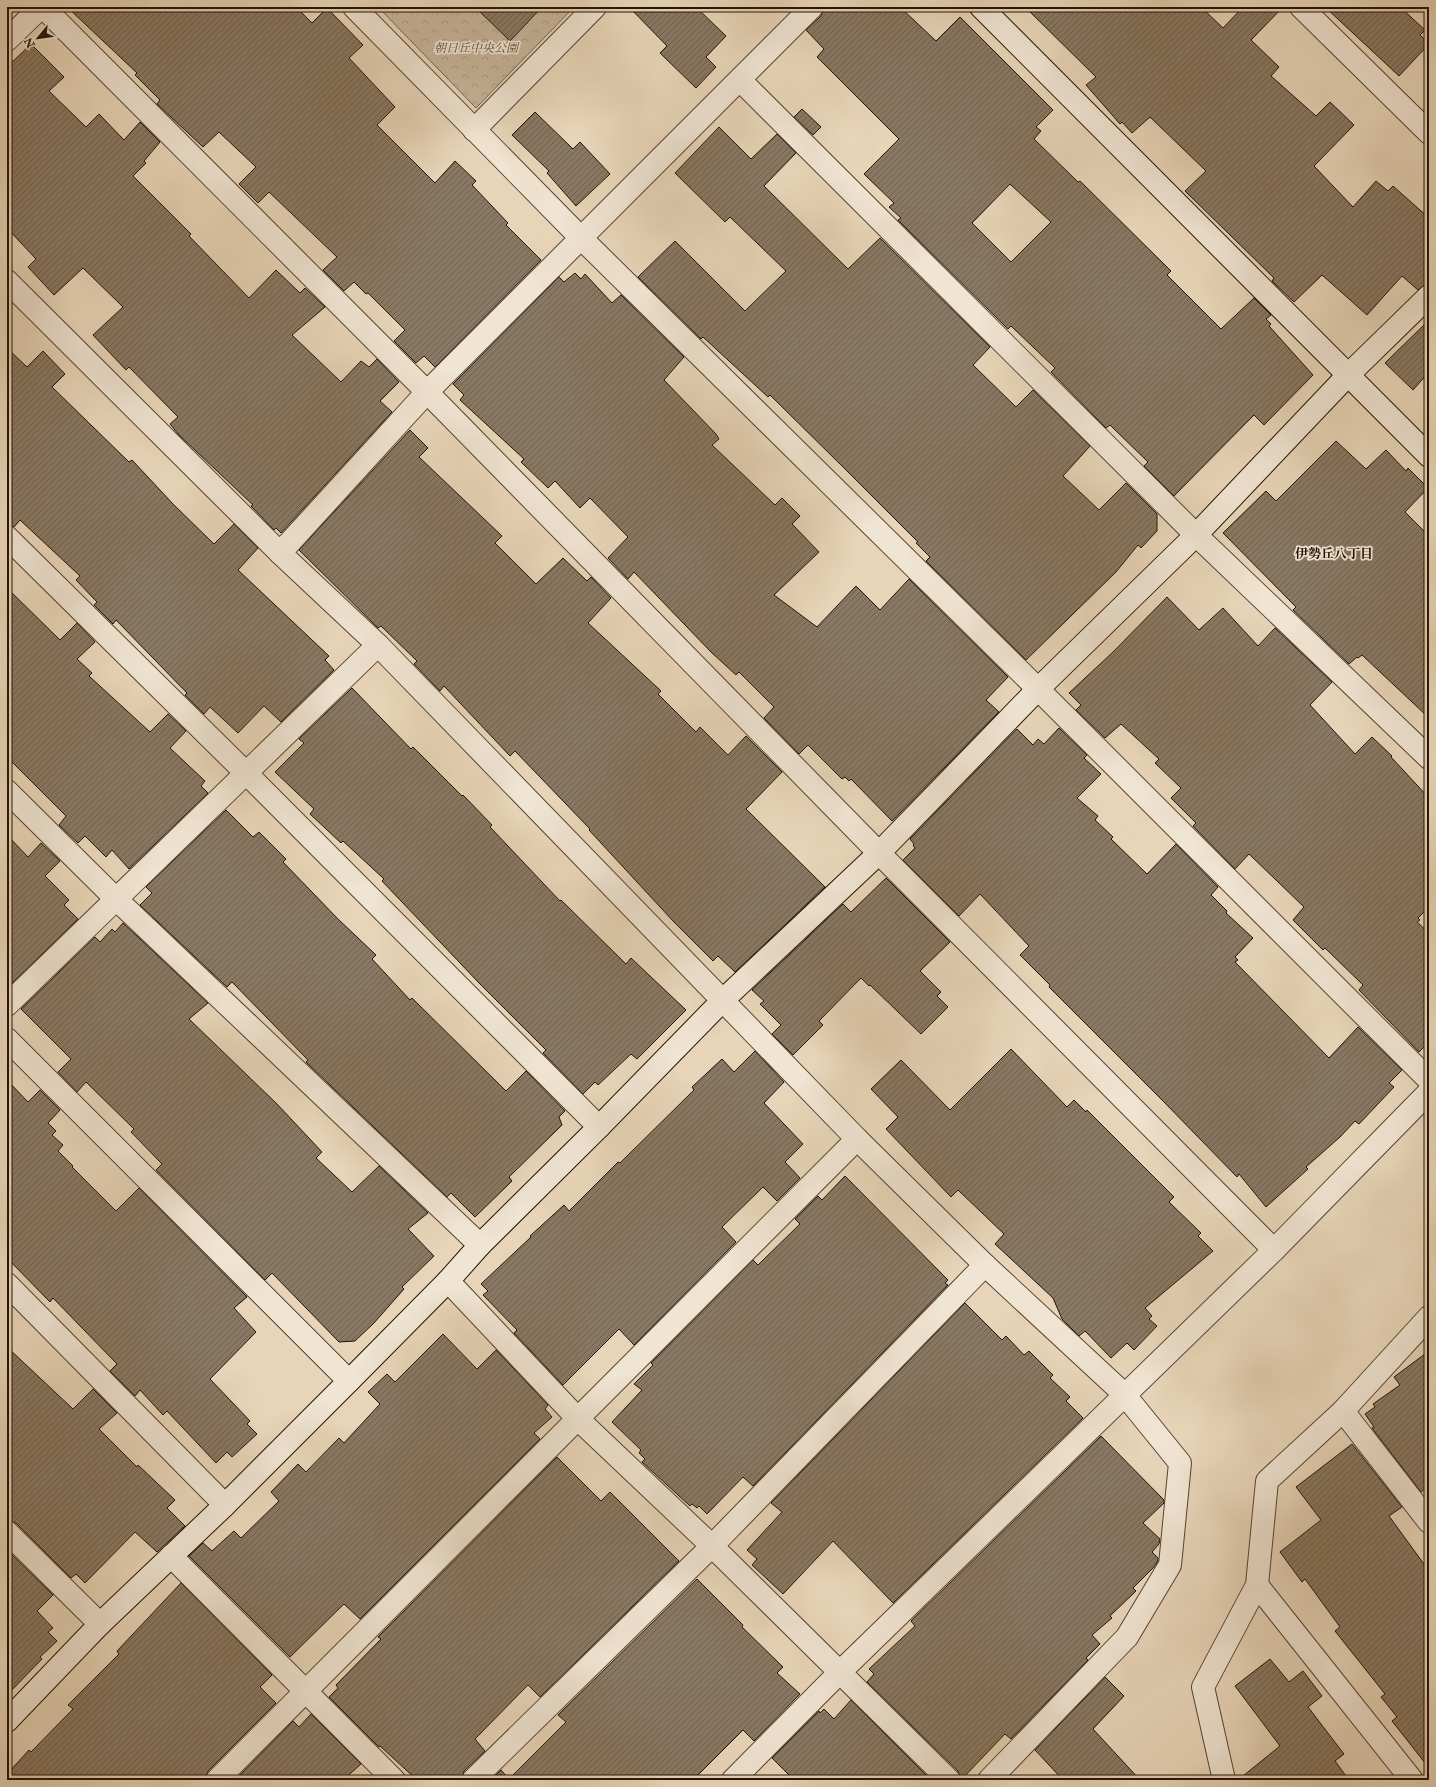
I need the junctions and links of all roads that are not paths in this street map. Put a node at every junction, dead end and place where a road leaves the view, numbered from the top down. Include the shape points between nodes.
1 (42, 7) edge
2 (354, 7) edge
3 (595, 7) edge
4 (812, 7) edge
5 (981, 7) edge
6 (1302, 7) edge
7 (7, 40) edge
8 (740, 80) junction
9 (474, 130) junction
10 (1429, 133) edge
11 (581, 238) junction
12 (7, 281) edge
13 (1429, 296) edge
14 (1348, 374) junction
15 (427, 392) junction
16 (1429, 456) edge
17 (1196, 535) junction
18 (7, 537) edge
19 (280, 553) junction
20 (378, 645) junction
21 (1038, 688) junction
22 (1429, 758) edge
23 (246, 773) junction
24 (7, 791) edge
25 (879, 853) junction
26 (116, 899) junction
27 (723, 1000) junction
28 (7, 1005) edge
29 (7, 1039) edge
30 (1429, 1080) edge
31 (1429, 1092) edge
32 (600, 1127) junction
33 (857, 1138) junction
34 (480, 1245) junction
35 (1274, 1250) junction
36 (985, 1265) junction
37 (448, 1281) junction
38 (7, 1284) edge
39 (1429, 1317) edge
40 (349, 1381) junction
41 (1124, 1394) junction
42 (1342, 1411) junction
43 (578, 1419) junction
44 (225, 1504) junction
45 (1429, 1522) edge
46 (7, 1532) edge
47 (712, 1546) junction
48 (171, 1556) junction
49 (1257, 1585) junction
50 (100, 1624) junction
51 (840, 1672) junction
52 (305, 1691) junction
53 (7, 1721) edge
54 (217, 1780) edge
55 (394, 1780) edge
56 (474, 1780) edge
57 (733, 1780) edge
58 (949, 1780) edge
59 (989, 1780) edge
60 (1224, 1780) edge
61 (1412, 1780) edge

1 - 7 street
1 - 15 street
2 - 9 street
3 - 9 street
4 - 8 street
5 - 14 street
6 - 10 street
8 - 11 street
8 - 17 street
9 - 11 street
11 - 15 street
11 - 21 street
12 - 19 street
13 - 14 street
14 - 16 street
14 - 17 street
15 - 19 street
15 - 25 street
17 - 21 street
17 - 22 street
18 - 23 street
19 - 20 street
20 - 23 street
20 - 27 street
21 - 25 street
21 - 30 street
23 - 26 street
23 - 32 street
24 - 26 street
25 - 27 street
25 - 35 street
26 - 28 street
26 - 34 street
27 - 32 street
27 - 33 street
29 - 40 street
31 - 35 street
32 - 34 street
33 - 36 street
33 - 43 street
34 - 37 street
35 - 41 street
36 - 41 street
36 - 47 street
37 - 40 street
37 - 43 street
38 - 44 street
39 - 42 street
40 - 44 street
41 - 51 street
41 - 59 street via 1180,1464 1170,1564 1127,1637
42 - 45 street
42 - 49 street via 1268,1480
43 - 47 street
43 - 52 street
44 - 48 street
46 - 50 street
47 - 51 street
47 - 56 street
48 - 50 street
48 - 52 street
49 - 60 street via 1204,1687
49 - 61 street
50 - 53 street
51 - 57 street
51 - 58 street
52 - 54 street
52 - 55 street

